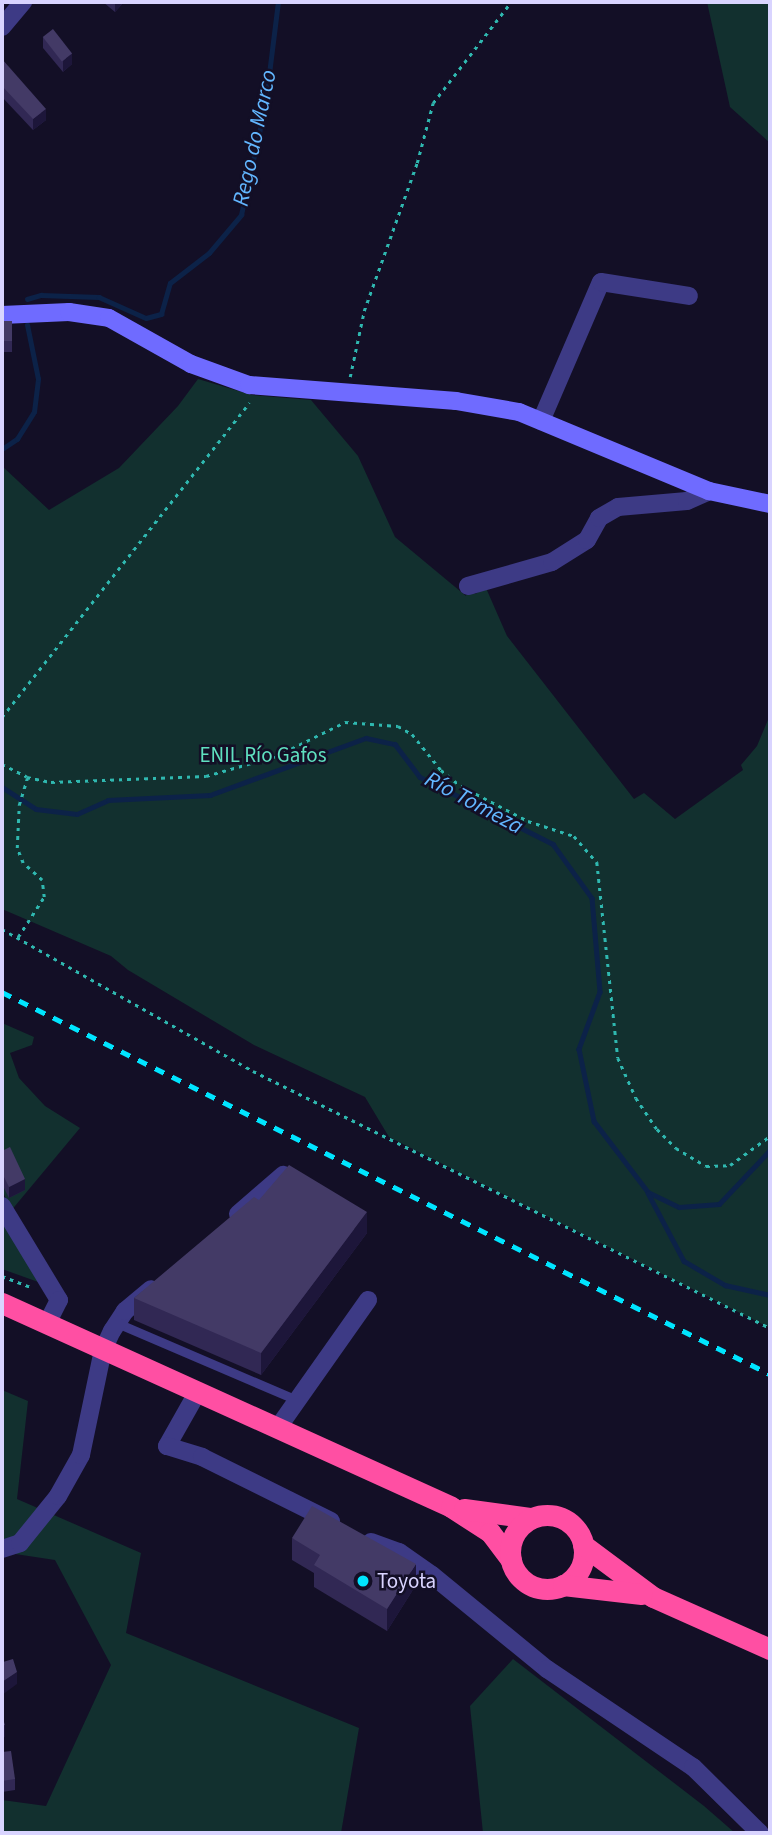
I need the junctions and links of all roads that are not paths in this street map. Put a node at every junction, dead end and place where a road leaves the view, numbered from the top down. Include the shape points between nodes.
1 (23, 2) edge
2 (2, 27) edge
3 (689, 296) dead end
4 (2, 315) edge
5 (541, 421) junction
6 (709, 491) junction
7 (770, 504) edge
8 (468, 586) dead end
9 (283, 1175) edge
10 (2, 1206) edge
11 (220, 1229) edge
12 (167, 1275) edge
13 (368, 1300) dead end
14 (2, 1303) edge
15 (117, 1323) junction
16 (47, 1324) junction
17 (103, 1350) junction
18 (197, 1393) junction
19 (297, 1400) junction
20 (277, 1429) junction
21 (451, 1507) junction
22 (531, 1518) junction
23 (583, 1545) junction
24 (2, 1549) edge
25 (511, 1560) junction
26 (563, 1585) junction
27 (653, 1597) junction
28 (770, 1649) edge
29 (760, 1833) edge

1 - 2 street
3 - 5 street via 601,282 582,317
4 - 5 street via 69,312 109,318 191,364 249,385 456,401
5 - 6 street
6 - 7 street
6 - 8 street via 687,501 618,507 599,519 587,540 552,562
9 - 11 street
10 - 16 street via 59,1300
12 - 15 street
13 - 19 street
14 - 16 highway
15 - 17 street
15 - 19 lane
16 - 17 highway
17 - 18 highway
17 - 24 street via 81,1455 58,1496 20,1543
18 - 20 highway
18 - 29 street via 167,1446 202,1457 399,1552 547,1669 694,1767
19 - 20 street
20 - 21 highway
21 - 22 highway
21 - 25 highway via 490,1532
22 - 23 highway via 561,1517 575,1528
22 - 25 highway via 513,1536
23 - 26 highway via 581,1567
23 - 27 highway
25 - 26 highway via 516,1572 534,1587
26 - 27 highway
27 - 28 highway

